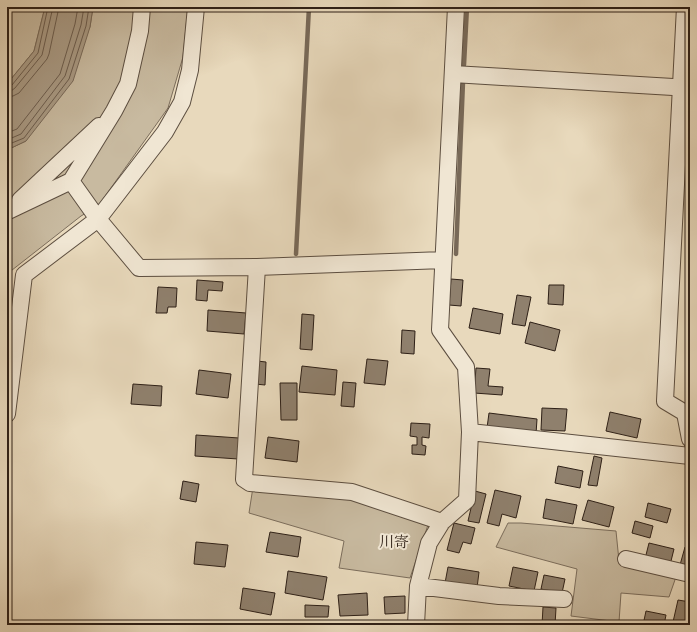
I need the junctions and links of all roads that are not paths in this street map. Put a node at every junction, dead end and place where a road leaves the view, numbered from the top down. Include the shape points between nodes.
1 (142, 7) edge
2 (196, 7) edge
3 (456, 7) edge
4 (685, 7) edge
5 (453, 74) junction
6 (685, 88) edge
7 (114, 111) junction
8 (71, 180) junction
9 (8, 212) edge
10 (98, 219) junction
11 (443, 260) junction
12 (256, 267) junction
13 (7, 414) edge
14 (470, 432) junction
15 (690, 439) edge
16 (690, 456) edge
17 (442, 522) junction
18 (626, 559) dead end
19 (690, 574) edge
20 (418, 586) junction
21 (564, 599) dead end
22 (416, 625) edge

1 - 7 street via 140,31 128,84
2 - 10 street via 190,70 182,102 165,132
3 - 5 street
4 - 6 street
5 - 6 street
5 - 11 street
6 - 15 street via 665,401 685,413
7 - 8 street
7 - 9 street
8 - 9 street
8 - 10 street
10 - 12 street via 139,268
10 - 13 street via 24,275
11 - 12 street
11 - 14 street via 440,330 466,367
12 - 17 street via 244,479 250,483 352,492
14 - 16 street
14 - 17 street via 467,500
17 - 20 street via 429,543
18 - 19 street
20 - 21 street via 499,596
20 - 22 street

